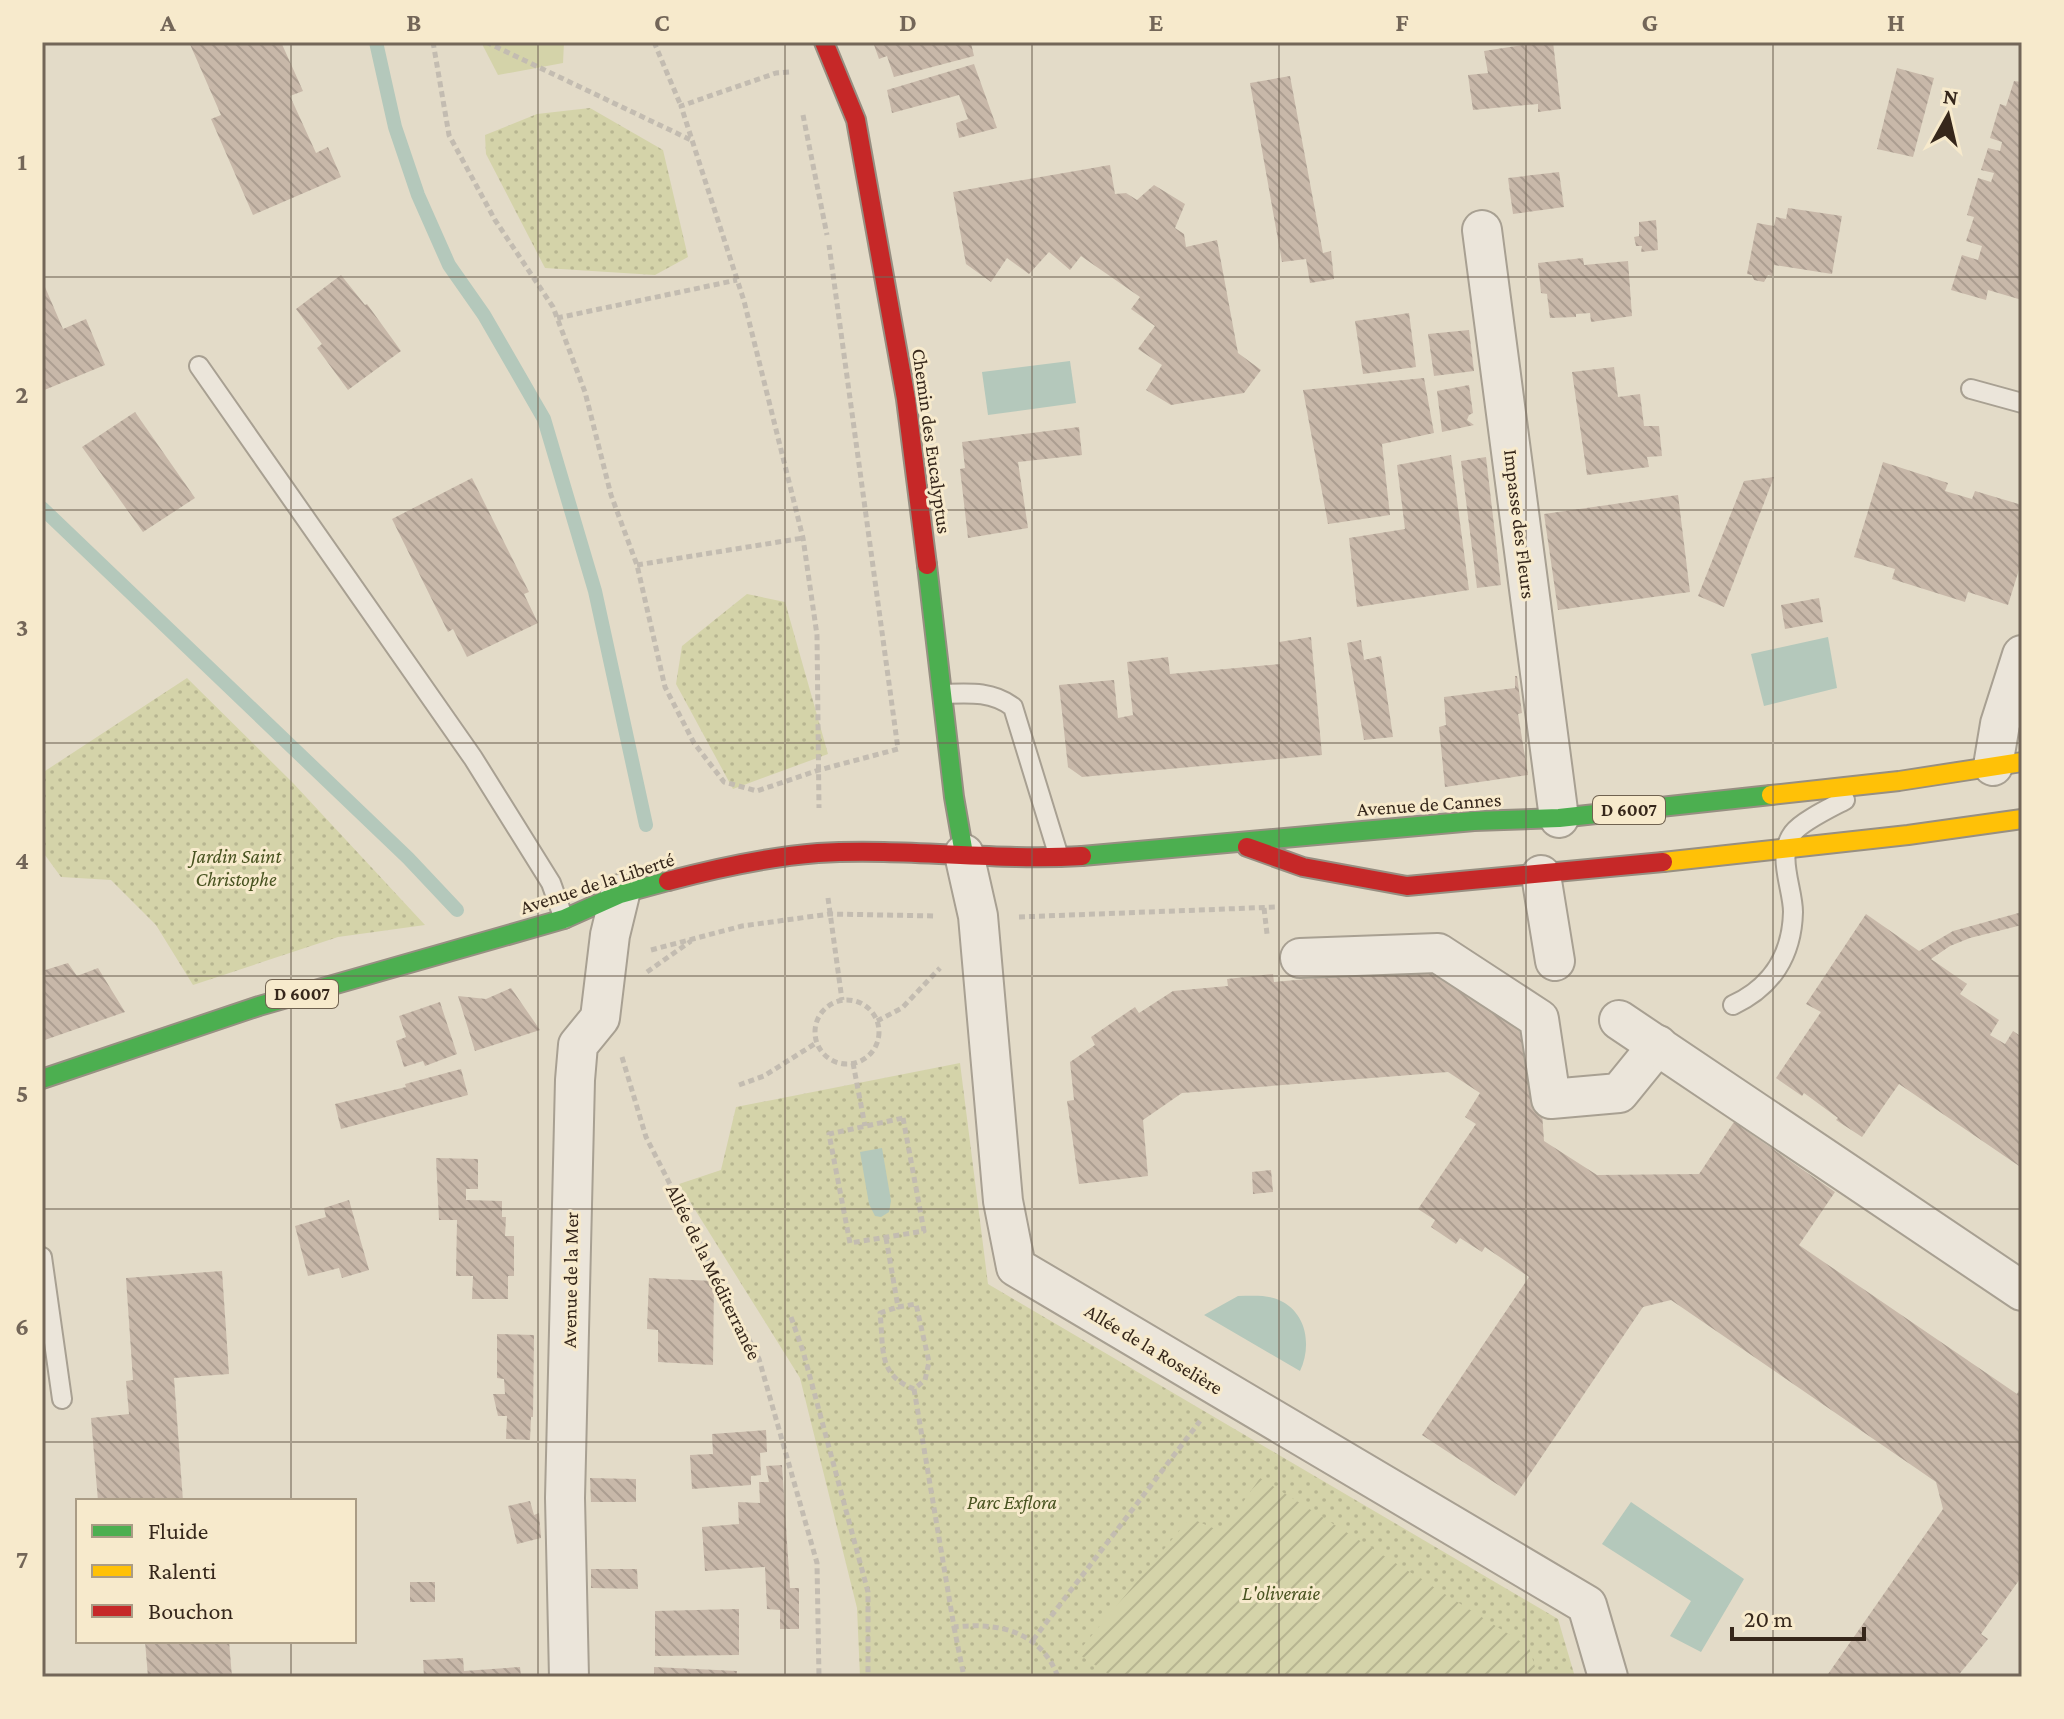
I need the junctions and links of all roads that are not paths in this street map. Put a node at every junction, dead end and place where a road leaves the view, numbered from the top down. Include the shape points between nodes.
1 (824, 42) edge
2 (1482, 230) dead end
3 (199, 366) dead end
4 (1971, 389) dead end
5 (2022, 403) edge
6 (2022, 655) edge
7 (943, 694) junction
8 (2011, 722) edge
9 (2008, 764) edge
10 (1878, 783) junction
11 (1559, 818) junction
12 (2022, 819) edge
13 (1233, 842) junction
14 (1788, 847) junction
15 (964, 854) junction
16 (1059, 857) junction
17 (1541, 875) junction
18 (620, 894) junction
19 (564, 919) junction
20 (1300, 958) dead end
21 (1555, 961) dead end
22 (1733, 1005) dead end
23 (1619, 1020) dead end
24 (1658, 1045) junction
25 (42, 1079) edge
26 (42, 1257) edge
27 (2022, 1291) edge
28 (62, 1399) dead end
29 (569, 1677) edge
30 (1608, 1677) edge

1 - 7 main road, Chemin des Eucalyptus via 856,120 906,399
2 - 11 street, Impasse des Fleurs
3 - 19 lane via 473,758 551,883
4 - 5 lane
6 - 8 street
7 - 15 main road, Chemin des Eucalyptus
7 - 16 lane via 1001,697 1013,707
8 - 9 street
9 - 10 main road, Avenue de Cannes / D 6007
10 - 11 main road, Avenue de Cannes / D 6007
10 - 14 lane, Avenue de Cannes / D 6007 via 1793,833
11 - 13 main road, Avenue de Cannes / D 6007
12 - 14 main road, D 6007
13 - 16 main road, Avenue de la Liberté / D 6007
13 - 17 main road, D 6007 via 1303,867 1407,886
14 - 17 main road, D 6007
14 - 22 lane via 1793,912 1785,959 1752,996
15 - 16 main road, Avenue de la Liberté / D 6007
15 - 18 main road, Avenue de la Liberté / D 6007 via 783,856
15 - 30 street, Allée de la Roselière via 978,916 1003,1201 1016,1267 1587,1605
17 - 21 street
18 - 19 main road, Avenue de la Liberté / D 6007
18 - 29 street, Avenue de la Mer via 589,1032 565,1498
19 - 25 main road, Avenue de la Liberté / D 6007 via 259,1006
20 - 24 street via 1438,953 1539,1019 1551,1099 1619,1093
23 - 24 street
24 - 27 street
26 - 28 lane

